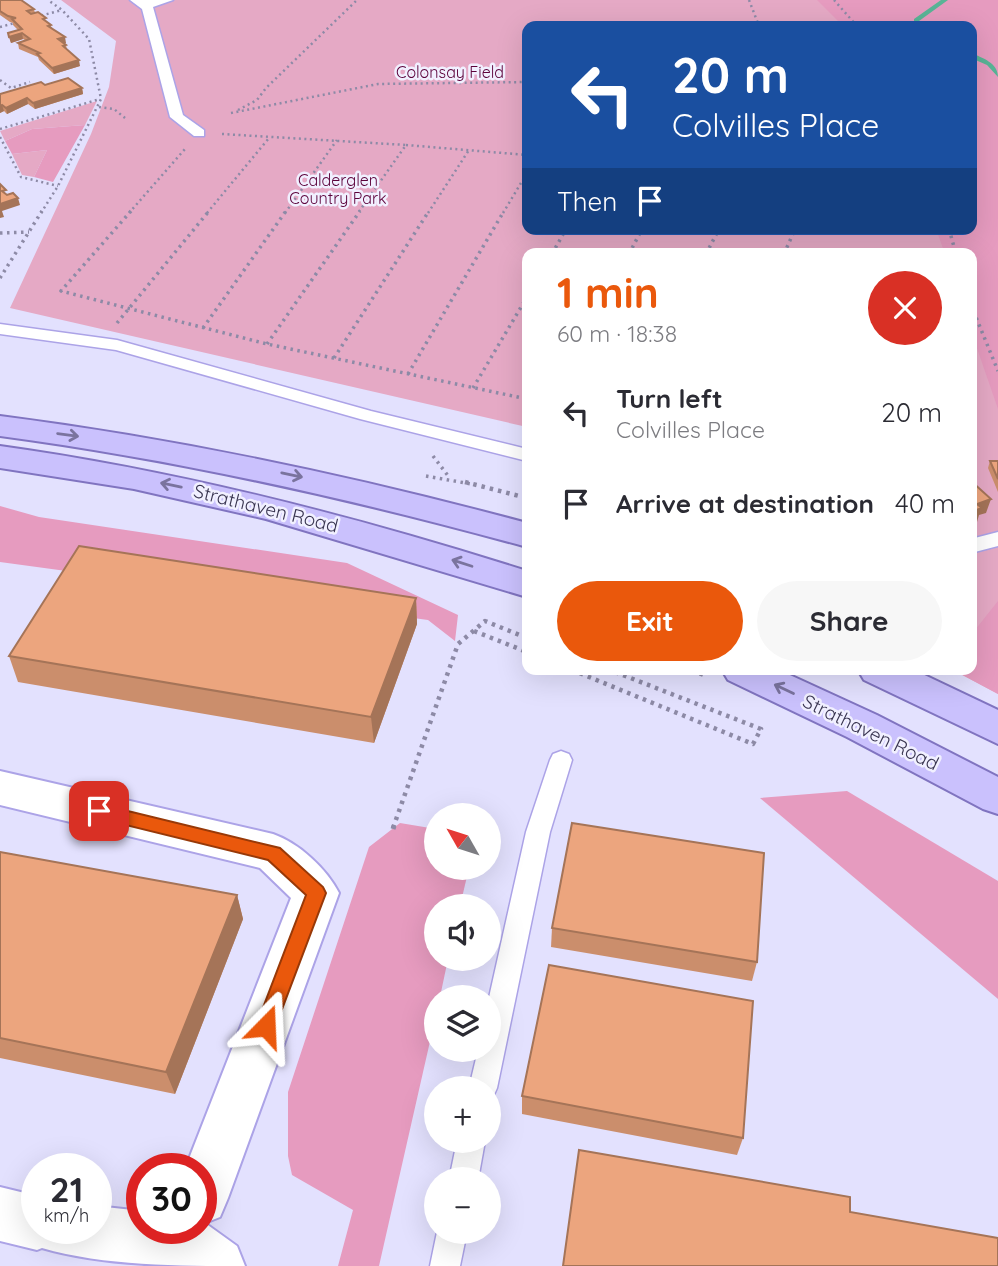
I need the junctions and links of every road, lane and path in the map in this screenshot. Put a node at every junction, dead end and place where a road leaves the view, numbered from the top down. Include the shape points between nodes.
1 (48, 0) edge
2 (167, 0) edge
3 (357, 0) edge
4 (750, 0) edge
5 (834, 0) edge
6 (140, 3) edge
7 (62, 10) junction
8 (31, 18) edge
9 (757, 21) edge
10 (853, 21) edge
11 (16, 23) edge
12 (0, 27) edge
13 (0, 80) edge
14 (30, 82) edge
15 (522, 82) edge
16 (101, 99) junction
17 (99, 107) junction
18 (125, 118) dead end
19 (0, 129) edge
20 (199, 133) junction
21 (0, 137) edge
22 (270, 137) junction
23 (337, 140) junction
24 (406, 145) junction
25 (469, 150) junction
26 (522, 155) edge
27 (522, 181) edge
28 (58, 186) junction
29 (29, 232) junction
30 (0, 233) edge
31 (0, 278) edge
32 (522, 306) edge
33 (131, 309) junction
34 (977, 320) edge
35 (203, 328) junction
36 (0, 329) edge
37 (268, 344) junction
38 (334, 358) junction
39 (998, 371) edge
40 (408, 374) junction
41 (474, 388) junction
42 (522, 398) edge
43 (0, 426) edge
44 (522, 454) edge
45 (5, 458) edge
46 (522, 534) edge
47 (998, 539) edge
48 (977, 544) edge
49 (522, 582) edge
50 (474, 631) junction
51 (522, 636) edge
52 (522, 650) edge
53 (584, 675) edge
54 (623, 675) edge
55 (753, 675) edge
56 (817, 675) edge
57 (888, 675) edge
58 (912, 675) edge
59 (940, 700) junction
60 (998, 728) edge
61 (561, 760) dead end
62 (998, 773) edge
63 (0, 788) edge
64 (998, 797) edge
65 (393, 829) dead end
66 (486, 1076) edge
67 (217, 1179) edge
68 (0, 1214) edge
69 (21, 1219) edge
70 (450, 1244) edge
71 (445, 1266) edge

1 - 7 path
2 - 6 lane
3 - 15 path via 257,100 231,113 378,84
4 - 9 path
5 - 10 path
6 - 20 lane via 177,117
7 - 8 path
7 - 16 path via 89,39
11 - 12 path
13 - 14 path via 10,88
16 - 17 path
16 - 19 path
17 - 18 path via 114,109
17 - 28 path
20 - 22 path
20 - 33 path via 61,290
21 - 28 path via 21,177
22 - 23 path
22 - 33 path
23 - 24 path
23 - 35 path
24 - 25 path
24 - 37 path
25 - 26 path
25 - 38 path
27 - 40 path
28 - 29 path
29 - 30 path
29 - 31 path
32 - 41 path
33 - 35 path
34 - 39 path
35 - 37 path
36 - 44 lane via 117,345
37 - 38 path
38 - 40 path
40 - 41 path
41 - 42 path
43 -> 46 main road, Strathaven Road via 289,474
49 -> 45 main road, Strathaven Road via 279,510 162,483
47 - 48 lane
50 - 51 path via 485,621
50 - 52 path
50 - 65 path via 458,645
53 - 54 path via 753,744 761,729
64 -> 55 main road, Strathaven Road
56 - 62 main road via 838,693
57 - 59 main road
58 - 59 main road
59 - 60 main road
61 - 66 lane via 538,832
63 - 67 street via 273,853 316,893
68 - 69 street
70 - 71 lane

